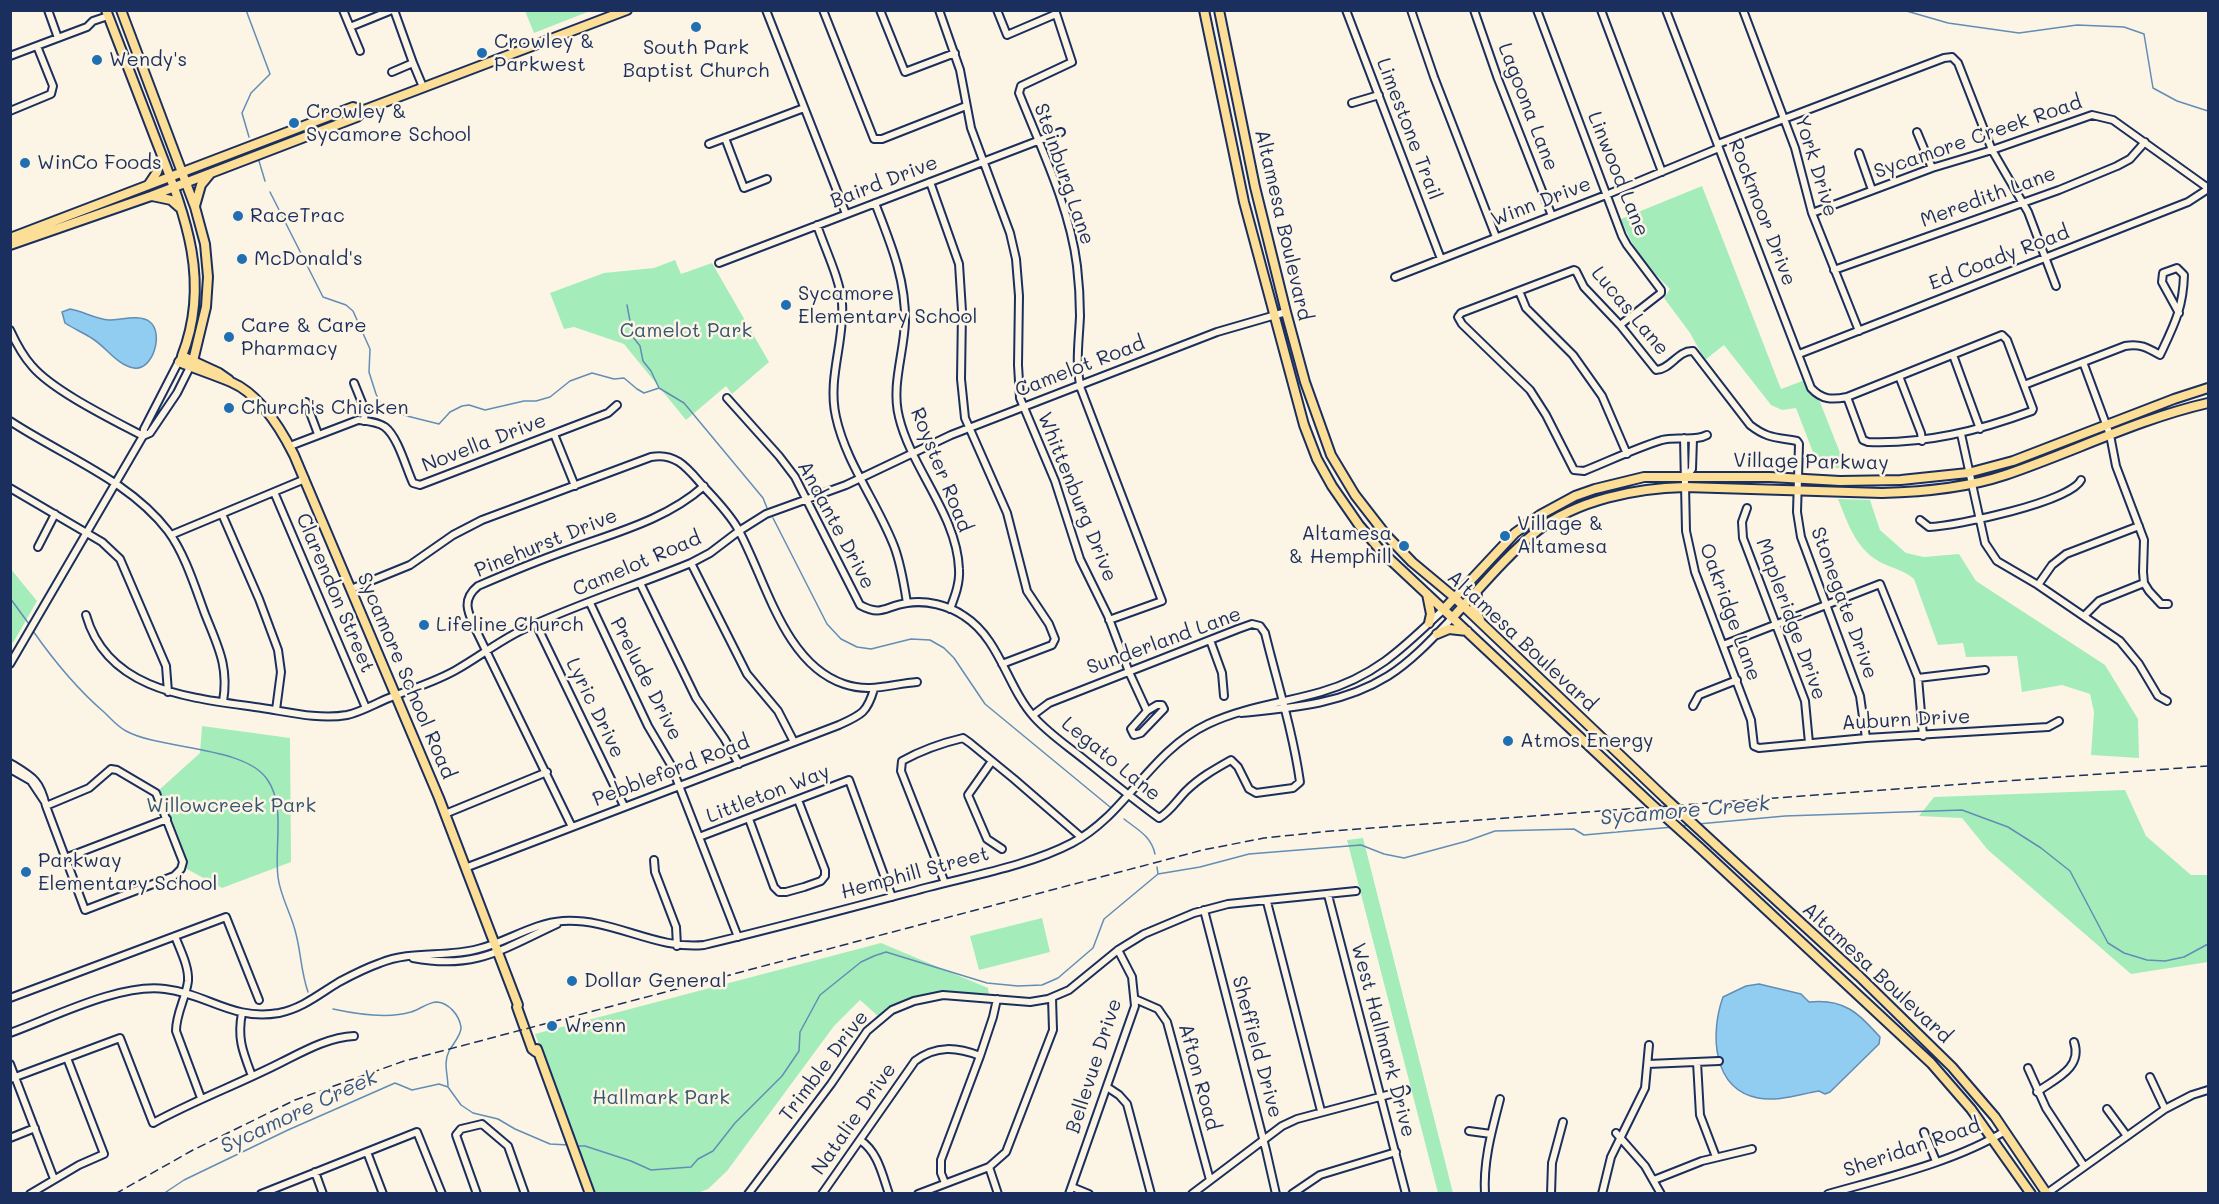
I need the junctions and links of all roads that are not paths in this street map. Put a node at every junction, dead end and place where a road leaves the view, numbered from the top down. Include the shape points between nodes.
1 (48, 10) edge
2 (121, 10) edge
3 (343, 10) edge
4 (393, 10) edge
5 (627, 10) edge
6 (766, 10) edge
7 (823, 10) edge
8 (880, 10) edge
9 (939, 10) edge
10 (997, 10) edge
11 (1204, 10) edge
12 (1219, 10) edge
13 (1346, 10) edge
14 (1411, 10) edge
15 (1474, 10) edge
16 (1537, 10) edge
17 (1601, 10) edge
18 (1666, 10) edge
19 (1743, 10) edge
20 (1055, 12) edge
21 (107, 13) edge
22 (350, 27) junction
23 (58, 38) junction
24 (37, 46) junction
25 (360, 51) dead end
26 (955, 53) junction
27 (10, 56) edge
28 (413, 63) junction
29 (392, 72) dead end
30 (145, 74) junction
31 (132, 79) junction
32 (423, 87) junction
33 (1378, 95) junction
34 (1352, 103) dead end
35 (1238, 105) junction
36 (966, 106) junction
37 (804, 108) junction
38 (1224, 108) junction
39 (364, 110) junction
40 (10, 111) edge
41 (1785, 120) junction
42 (1061, 132) dead end
43 (1917, 132) dead end
44 (725, 138) junction
45 (1038, 141) junction
46 (2145, 142) junction
47 (709, 144) dead end
48 (1718, 146) junction
49 (1992, 150) junction
50 (1859, 153) dead end
51 (175, 154) junction
52 (162, 157) junction
53 (983, 162) junction
54 (200, 165) junction
55 (1932, 168) junction
56 (182, 172) junction
57 (1662, 172) junction
58 (212, 173) junction
59 (170, 177) junction
60 (767, 179) dead end
61 (930, 182) junction
62 (186, 183) junction
63 (149, 184) junction
64 (174, 187) junction
65 (2208, 189) edge
66 (1872, 190) junction
67 (1606, 195) junction
68 (151, 196) junction
69 (2023, 202) junction
70 (875, 203) junction
71 (195, 207) junction
72 (182, 210) junction
73 (1812, 213) junction
74 (846, 214) junction
75 (68, 216) junction
76 (1552, 216) junction
77 (817, 225) junction
78 (1496, 237) junction
79 (10, 238) edge
80 (25, 240) junction
81 (10, 244) edge
82 (194, 258) junction
83 (2046, 258) junction
84 (1441, 259) junction
85 (719, 263) dead end
86 (1834, 270) junction
87 (1395, 277) dead end
88 (207, 280) junction
89 (2056, 286) dead end
90 (1519, 291) junction
91 (194, 292) junction
92 (1286, 312) junction
93 (2179, 313) junction
94 (1275, 315) junction
95 (1620, 325) junction
96 (10, 330) edge
97 (1858, 331) junction
98 (1799, 354) junction
99 (1953, 355) junction
100 (181, 359) junction
101 (2083, 362) junction
102 (192, 364) junction
103 (1899, 376) junction
104 (354, 383) dead end
105 (1080, 385) junction
106 (2024, 386) junction
107 (2208, 388) edge
108 (1847, 396) junction
109 (727, 398) dead end
110 (306, 402) dead end
111 (2208, 403) edge
112 (617, 405) dead end
113 (1024, 407) junction
114 (10, 421) edge
115 (364, 421) junction
116 (2106, 424) junction
117 (969, 428) junction
118 (1980, 429) junction
119 (318, 434) junction
120 (554, 434) junction
121 (1961, 434) junction
122 (1707, 435) dead end
123 (2110, 435) junction
124 (143, 436) junction
125 (1684, 438) junction
126 (1693, 439) junction
127 (1922, 441) junction
128 (1798, 442) joint
129 (290, 446) junction
130 (913, 452) junction
131 (1627, 454) junction
132 (1968, 473) junction
133 (1686, 477) junction
134 (861, 478) junction
135 (1798, 478) junction
136 (305, 479) junction
137 (2081, 480) dead end
138 (1971, 483) junction
139 (115, 484) junction
140 (574, 486) junction
141 (704, 486) junction
142 (1685, 487) junction
143 (10, 488) edge
144 (1797, 489) junction
145 (274, 492) junction
146 (806, 498) junction
147 (1747, 508) dead end
148 (1548, 511) junction
149 (55, 514) junction
150 (222, 514) junction
151 (1920, 520) dead end
152 (1980, 520) junction
153 (1555, 521) junction
154 (2139, 526) junction
155 (739, 531) junction
156 (87, 533) junction
157 (171, 535) junction
158 (38, 547) dead end
159 (691, 563) junction
160 (640, 583) junction
161 (2144, 583) junction
162 (2038, 585) junction
163 (351, 589) junction
164 (1479, 590) junction
165 (1426, 592) junction
166 (1454, 597) junction
167 (590, 603) junction
168 (907, 603) junction
169 (1827, 604) junction
170 (2168, 604) dead end
171 (1464, 606) junction
172 (950, 609) junction
173 (1444, 609) junction
174 (870, 610) joint
175 (86, 615) dead end
176 (2084, 616) junction
177 (1453, 617) junction
178 (1109, 620) junction
179 (1429, 623) junction
180 (536, 624) junction
181 (1482, 624) junction
182 (1776, 624) junction
183 (1469, 632) junction
184 (1437, 634) junction
185 (1210, 640) junction
186 (1723, 645) junction
187 (486, 651) junction
188 (10, 664) edge
189 (1002, 664) junction
190 (1985, 670) dead end
191 (1130, 672) junction
192 (1367, 673) junction
193 (1534, 675) junction
194 (1918, 678) junction
195 (1737, 680) junction
196 (917, 682) dead end
197 (1373, 684) junction
198 (1526, 685) junction
199 (874, 689) junction
200 (168, 692) junction
201 (396, 695) junction
202 (1224, 696) dead end
203 (2167, 701) dead end
204 (223, 702) junction
205 (1282, 702) junction
206 (1693, 706) dead end
207 (366, 708) junction
208 (276, 710) junction
209 (1284, 710) junction
210 (1147, 711) junction
211 (1232, 714) junction
212 (1033, 716) junction
213 (2059, 721) dead end
214 (1923, 736) junction
215 (1866, 738) junction
216 (794, 742) junction
217 (1809, 743) junction
218 (1754, 746) joint
219 (992, 761) junction
220 (10, 763) edge
221 (739, 764) junction
222 (10, 769) edge
223 (20, 771) junction
224 (546, 772) junction
225 (1300, 782) joint
226 (679, 786) junction
227 (1127, 795) junction
228 (798, 800) junction
229 (45, 804) junction
230 (624, 806) junction
231 (445, 814) junction
232 (167, 819) junction
233 (749, 819) junction
234 (572, 826) junction
235 (699, 837) junction
236 (1081, 837) junction
237 (1002, 849) dead end
238 (65, 858) junction
239 (654, 860) dead end
240 (465, 868) junction
241 (945, 883) junction
242 (1356, 891) dead end
243 (1328, 895) junction
244 (892, 897) junction
245 (1267, 902) junction
246 (1204, 910) junction
247 (175, 936) junction
248 (738, 937) junction
249 (677, 946) junction
250 (496, 947) junction
251 (1118, 950) junction
252 (184, 993) junction
253 (10, 998) edge
254 (1052, 998) junction
255 (997, 999) junction
256 (1135, 999) junction
257 (259, 1000) dead end
258 (242, 1013) junction
259 (10, 1033) edge
260 (354, 1036) dead end
261 (2074, 1042) dead end
262 (1649, 1045) dead end
263 (980, 1056) junction
264 (67, 1058) junction
265 (1719, 1061) dead end
266 (1697, 1062) junction
267 (10, 1064) edge
268 (1648, 1064) junction
269 (2028, 1068) dead end
270 (252, 1076) junction
271 (2150, 1077) dead end
272 (13, 1078) edge
273 (1107, 1087) junction
274 (1406, 1090) dead end
275 (2208, 1090) edge
276 (2037, 1092) junction
277 (1382, 1097) junction
278 (201, 1098) junction
279 (1500, 1099) dead end
280 (2108, 1108) dead end
281 (2165, 1109) junction
282 (1321, 1111) junction
283 (1563, 1122) dead end
284 (35, 1128) junction
285 (1469, 1131) dead end
286 (2005, 1131) junction
287 (1924, 1132) dead end
288 (1491, 1134) junction
289 (1618, 1135) junction
290 (2127, 1136) junction
291 (10, 1138) edge
292 (1993, 1138) junction
293 (860, 1140) junction
294 (1264, 1140) junction
295 (1752, 1149) dead end
296 (367, 1152) junction
297 (1396, 1152) junction
298 (1716, 1157) junction
299 (1936, 1161) junction
300 (2084, 1166) junction
301 (989, 1167) junction
302 (315, 1172) junction
303 (54, 1179) junction
304 (1210, 1180) junction
305 (1654, 1180) junction
306 (945, 1183) junction
307 (1071, 1190) edge
308 (262, 1193) edge
309 (823, 1193) edge
310 (2046, 1193) edge
311 (30, 1194) edge
312 (323, 1194) edge
313 (383, 1194) edge
314 (442, 1194) edge
315 (477, 1194) edge
316 (525, 1194) edge
317 (590, 1194) edge
318 (748, 1194) edge
319 (889, 1194) edge
320 (918, 1194) edge
321 (998, 1194) edge
322 (1089, 1194) edge
323 (1151, 1194) edge
324 (1192, 1194) edge
325 (1276, 1194) edge
326 (1292, 1194) edge
327 (1406, 1194) edge
328 (1485, 1194) edge
329 (1551, 1194) edge
330 (1602, 1194) edge
331 (1661, 1194) edge
332 (1828, 1194) edge
333 (2031, 1194) edge

1 - 23 street
2 - 30 main road
3 - 22 street
4 - 22 street
4 - 28 street
5 - 32 main road
6 - 37 street
7 - 36 street via 874,139
8 - 26 street via 905,72
9 - 26 street, Whittenburg Drive
10 - 20 street via 1007,34
11 - 38 main road, Altamesa Boulevard
12 - 35 main road, Altamesa Boulevard
13 - 33 street, Limestone Trail
14 - 78 street
15 - 76 street, Lagoona Lane
16 - 67 street, Linwood Lane
17 - 57 street
18 - 48 street, Rockmoor Drive
19 - 41 street, York Drive
20 - 45 street, Steinburg Lane via 1072,62 1018,90
21 - 23 street
21 - 31 main road
22 - 25 street
23 - 24 street
24 - 27 street
24 - 40 street via 52,86 51,94
26 - 36 street, Whittenburg Drive
28 - 29 street
28 - 32 street
30 - 31 main road
30 - 51 main road
31 - 52 main road
32 - 39 main road
33 - 34 street
33 - 84 street, Limestone Trail
35 - 38 main road
35 - 92 main road, Altamesa Boulevard
36 - 53 street, Whittenburg Drive
37 - 44 street
37 - 74 street
38 - 94 main road, Altamesa Boulevard via 1244,202
39 - 54 main road via 353,107
39 - 58 main road via 357,117
41 - 48 street, Winn Drive
41 - 49 street, Winn Drive via 1952,57 1957,60
41 - 73 street, York Drive
42 - 45 street, Baird Drive
43 - 55 street
44 - 47 street
44 - 60 street via 744,188
45 - 53 street, Baird Drive
45 - 105 street, Steinburg Lane via 1074,244 1079,291 1076,362
46 - 49 street, Sycamore Creek Road via 2113,120 2092,115
46 - 65 street, Sycamore Creek Road
46 - 69 street, Meredith Lane via 2118,166
48 - 57 street, Winn Drive
48 - 98 street, Rockmoor Drive
49 - 55 street, Sycamore Creek Road
49 - 69 street
50 - 66 street
51 - 54 main road
51 - 56 main road
52 - 59 main road
52 - 63 main road
53 - 61 street, Baird Drive
53 - 113 street, Whittenburg Drive via 1016,259 1019,389
54 - 56 main road
55 - 66 street, Sycamore Creek Road
56 - 59 main road
56 - 62 main road
57 - 67 street, Winn Drive
58 - 62 main road
58 - 71 main road via 201,185
59 - 63 main road
59 - 64 main road
61 - 70 street, Baird Drive
61 - 117 street via 959,264 961,379
62 - 64 main road
62 - 71 main road
63 - 75 main road
64 - 68 main road
64 - 72 main road
65 - 83 street, Ed Coady Road via 2188,202
66 - 73 street, Sycamore Creek Road
67 - 76 street, Winn Drive
67 - 95 street, Linwood Lane via 1627,245 1661,290
68 - 72 main road via 171,200
68 - 80 main road
69 - 83 street
69 - 86 street, Meredith Lane
70 - 74 street, Baird Drive
70 - 130 street, Royster Road via 903,284 905,322 897,401 899,419
71 - 88 main road via 205,244
72 - 82 main road
73 - 86 street, York Drive
74 - 77 street, Baird Drive
75 - 79 main road
75 - 80 main road
76 - 78 street, Winn Drive
77 - 85 street, Baird Drive
77 - 134 street via 842,302 834,377 836,418
78 - 84 street, Winn Drive
80 - 81 main road
82 - 88 main road
82 - 91 main road
83 - 89 street
83 - 97 street, Ed Coady Road
84 - 87 street
86 - 97 street, York Drive
88 - 91 main road
88 - 102 main road via 203,327
90 - 95 street, Lucas Lane via 1574,270 1584,287
90 - 131 street via 1526,308 1573,355 1602,396
90 - 131 street, Lucas Lane via 1461,313 1459,320 1530,390 1574,470 1584,471
91 - 100 main road
92 - 94 street, Camelot Road
92 - 166 main road, Altamesa Boulevard via 1314,413 1341,473 1386,536
93 - 93 street via 2184,275 2177,268 2163,273 2162,282
93 - 101 street via 2160,355 2136,344
94 - 105 street, Camelot Road via 1217,332
94 - 165 main road, Altamesa Boulevard via 1304,425 1324,473 1373,542
95 - 128 street, Lucas Lane via 1656,370 1686,351 1694,351 1750,425 1773,439
96 - 124 street via 21,353 38,373
97 - 98 street, Ed Coady Road
98 - 108 street, Rockmoor Drive via 1811,388 1817,394 1834,400
99 - 103 street
99 - 106 street via 2002,335
99 - 118 street
100 - 102 main road, Sycamore School Road
100 - 124 street
101 - 106 street
101 - 116 street
102 - 124 street via 157,423
102 - 129 main road, Sycamore School Road via 226,376 255,401
103 - 108 street
103 - 127 street
104 - 115 street via 365,410
105 - 113 street, Camelot Road
105 - 178 street, Steinburg Lane via 1162,601
106 - 118 street via 2032,411
107 - 116 main road, Village Parkway
108 - 127 street via 1863,440
109 - 146 street, Andante Drive via 779,456
110 - 119 street
111 - 123 main road, Village Parkway
112 - 120 street, Novella Drive via 608,413
113 - 117 street, Camelot Road
113 - 178 street, Whittenburg Drive via 1055,481 1080,559
114 - 139 street
115 - 119 street
115 - 120 street, Novella Drive via 385,427 394,438 413,483 420,485
116 - 123 street
116 - 132 main road, Village Parkway via 2013,461
117 - 130 street, Camelot Road
117 - 189 street via 1007,513 1027,591 1055,639 1052,645
118 - 121 street
119 - 129 street
120 - 140 street
121 - 127 street
121 - 132 street
122 - 126 street, Lucas Lane
123 - 138 main road, Village Parkway via 2004,476
123 - 154 street via 2116,466
124 - 139 street
125 - 126 street, Lucas Lane
125 - 131 street, Lucas Lane via 1660,441
125 - 133 street
126 - 133 street via 1692,469
128 - 135 street, Stonegate Drive
129 - 136 main road, Sycamore School Road
130 - 134 street, Camelot Road
130 - 172 street, Royster Road via 947,524 958,560 958,585
132 - 135 main road, Village Parkway via 1901,480
132 - 138 street
133 - 135 main road, Village Parkway
133 - 142 street
133 - 148 main road, Village Parkway via 1644,477 1618,483 1575,496
134 - 146 street, Camelot Road
134 - 168 street via 893,545
135 - 144 street, Stonegate Drive
136 - 145 street
136 - 163 main road, Sycamore School Road
137 - 152 street via 2073,489
138 - 144 main road, Village Parkway via 1906,492
138 - 152 street
139 - 156 street
139 - 157 street via 140,501
140 - 141 street via 663,455 686,466
140 - 163 street via 482,520 410,566
141 - 155 street
141 - 187 street, Pinehurst Drive via 660,514 478,586 466,605
142 - 144 main road, Village Parkway
142 - 153 main road, Village Parkway via 1618,494
142 - 186 street, Oakridge Lane via 1689,551
143 - 149 street
144 - 169 street, Stonegate Drive via 1801,537
145 - 150 street
145 - 207 street, Clarendon Street
146 - 155 street, Camelot Road via 766,514
146 - 174 street, Andante Drive via 856,601
147 - 182 street, Mapleridge Drive via 1743,537
148 - 153 main road
148 - 166 main road, Village Parkway via 1515,533
149 - 156 street
149 - 158 street
150 - 157 street
150 - 208 street via 278,650 281,672
151 - 152 street via 1929,527
152 - 162 street via 1985,543 1993,556
153 - 164 main road, Village Parkway via 1523,543
154 - 161 street via 2144,543
154 - 162 street via 2066,554 2052,565
155 - 159 street, Camelot Road
155 - 199 street via 791,637 810,664 842,683
156 - 188 street
156 - 200 street via 115,553 125,568 166,666
157 - 204 street via 221,653 226,680
159 - 160 street, Camelot Road
159 - 216 street via 747,674 778,711
160 - 167 street, Camelot Road
160 - 221 street via 696,698
161 - 170 street via 2161,604
161 - 176 street via 2099,601
162 - 176 street
163 - 201 main road, Sycamore School Road
164 - 171 main road, Village Parkway
164 - 181 main road via 1474,606
165 - 173 main road, Altamesa Boulevard
165 - 179 main road
166 - 171 main road, Altamesa Boulevard
166 - 173 main road, Village Parkway
167 - 180 street, Camelot Road
167 - 226 street, Prelude Drive
168 - 172 street, Legato Lane via 931,603
168 - 174 street, Legato Lane via 879,612
169 - 182 street
169 - 194 street via 1880,584
169 - 215 street, Stonegate Drive via 1860,696
171 - 177 main road, Village Parkway
171 - 181 main road, Altamesa Boulevard
172 - 189 street, Legato Lane via 977,625
173 - 177 main road, Altamesa Boulevard
173 - 179 street, Hemphill Street
175 - 200 street, Camelot Road via 94,639 109,656 138,679
176 - 203 street via 2129,650 2158,696
177 - 183 main road, Altamesa Boulevard
177 - 184 street, Hemphill Street
178 - 191 street, Whittenburg Drive
179 - 192 street, Hemphill Street via 1396,654
180 - 187 street, Camelot Road
180 - 230 street, Lyric Drive
181 - 193 main road, Altamesa Boulevard
182 - 186 street
182 - 217 street, Mapleridge Drive via 1805,701
183 - 184 main road via 1449,629
183 - 198 main road, Altamesa Boulevard
184 - 197 street, Hemphill Street
185 - 191 street, Sunderland Lane
185 - 202 street via 1222,674
185 - 205 street, Sunderland Lane via 1252,624 1260,626
186 - 195 street, Oakridge Lane
187 - 201 street, Camelot Road via 447,675
187 - 224 street, Pinehurst Drive
189 - 212 street, Legato Lane
190 - 194 street
191 - 210 street, Whittenburg Drive
191 - 212 street, Sunderland Lane via 1050,703
192 - 197 street
192 - 205 street, Hemphill Street via 1324,691
193 - 198 main road
193 - 286 main road, Altamesa Boulevard, bridge via 1935,1049
194 - 214 street
195 - 206 street via 1699,695
195 - 218 street, Oakridge Lane via 1751,720
196 - 199 street
197 - 209 street, Hemphill Street via 1341,698
198 - 292 main road, Altamesa Boulevard, bridge via 1931,1063
199 - 216 street, Pebbleford Road via 861,715
200 - 204 street, Camelot Road
201 - 207 street, Camelot Road
201 - 231 main road, Sycamore School Road
204 - 208 street, Camelot Road
205 - 209 street, Sunderland Lane
205 - 211 street, Hemphill Street
207 - 208 street, Camelot Road via 326,716
209 - 211 street, Hemphill Street
209 - 225 street, Sunderland Lane
210 - 210 street via 1131,729 1134,735 1164,709 1156,705
211 - 227 street, Hemphill Street via 1183,738 1156,761
212 - 227 street, Legato Lane
213 - 214 street, Auburn Drive via 2048,727
214 - 215 street, Auburn Drive
215 - 217 street, Auburn Drive
216 - 221 street, Pebbleford Road
217 - 218 street, Auburn Drive
219 - 236 street
219 - 237 street via 968,795 987,840
219 - 241 street via 963,738 902,761 901,771
220 - 223 street
221 - 226 street, Pebbleford Road
222 - 223 street
223 - 229 street
224 - 231 street
224 - 234 street, Pinehurst Drive
225 - 227 street, Legato Lane via 1293,788 1256,793 1249,789 1231,760 1188,789 1158,818
226 - 230 street, Pebbleford Road
226 - 235 street, Prelude Drive
227 - 236 street, Hemphill Street via 1111,814
228 - 233 street, Littleton Way
228 - 233 street via 825,870 821,881 779,892
228 - 244 street, Littleton Way via 849,780
229 - 232 street via 89,788 111,769 156,793
229 - 238 street
230 - 234 street, Pebbleford Road
231 - 240 main road, Sycamore School Road
232 - 238 street
232 - 238 street via 183,862 174,876 85,910
233 - 235 street, Littleton Way
234 - 240 street, Pebbleford Road
235 - 248 street, Prelude Drive
236 - 241 street, Hemphill Street via 1050,853
239 - 249 street via 676,927
240 - 250 main road, Sycamore School Road
241 - 244 street, Hemphill Street
242 - 243 street, Trimble Drive
243 - 245 street, Trimble Drive
243 - 277 street, West Hallmark Drive
244 - 248 street, Hemphill Street
245 - 246 street, Trimble Drive
245 - 282 street
246 - 251 street, Trimble Drive via 1144,934
246 - 294 street, Sheffield Drive
247 - 252 street via 188,970
247 - 253 street
247 - 257 street via 226,916
248 - 249 street, Hemphill Street
249 - 250 street, Hemphill Street via 606,924 563,921
250 - 258 street, Hemphill Street via 462,962 404,956 357,972 300,1006 277,1013
250 - 317 main road, Sycamore School Road via 530,1027
251 - 254 street, Trimble Drive via 1069,990
251 - 256 street, Bellevue Drive via 1132,977
252 - 258 street, Hemphill Street
252 - 259 street, Hemphill Street via 166,989 128,990
252 - 278 street via 176,1031
254 - 255 street, Trimble Drive via 1030,1002
254 - 301 street via 1051,1038 1010,1145
255 - 263 street
255 - 318 street, Trimble Drive via 943,995 902,1005 883,1016 867,1031
256 - 273 street, Bellevue Drive
256 - 304 street, Afton Road via 1158,1010 1167,1022
258 - 270 street via 239,1034
260 - 270 street via 342,1036
261 - 276 street via 2074,1065
262 - 268 street
263 - 293 street, Natalie Drive via 954,1048 920,1058
263 - 306 street via 941,1160
264 - 272 street
264 - 278 street via 120,1038 153,1123
264 - 303 street via 104,1154
265 - 266 street
266 - 268 street
266 - 298 street via 1700,1115
267 - 272 street
268 - 289 street via 1643,1094
269 - 276 street
270 - 278 street
271 - 281 street
272 - 284 street
273 - 307 street, Bellevue Drive
273 - 323 street via 1127,1104
274 - 277 street
275 - 281 street
276 - 300 street
277 - 282 street
277 - 297 street, West Hallmark Drive
279 - 288 street
280 - 290 street
281 - 290 street
282 - 294 street via 1297,1119
283 - 329 street via 1552,1163
284 - 291 street
284 - 303 street
285 - 288 street
286 - 292 street, Sheridan Road
286 - 310 main road, Altamesa Boulevard
287 - 299 street
288 - 328 street
289 - 305 street
289 - 330 street
290 - 300 street
292 - 299 street, Sheridan Road
292 - 333 main road, Altamesa Boulevard
293 - 309 street, Natalie Drive
293 - 319 street via 872,1150
294 - 304 street
294 - 325 street, Sheffield Drive
295 - 298 street
296 - 302 street
296 - 313 street
296 - 314 street via 417,1132
297 - 326 street via 1320,1175
297 - 327 street, West Hallmark Drive
298 - 305 street
299 - 332 street, Sheridan Road
300 - 310 street
301 - 306 street
301 - 321 street
302 - 308 street
302 - 312 street
303 - 311 street
304 - 324 street
305 - 331 street
306 - 320 street
307 - 322 street
315 - 316 street via 457,1140 458,1132 482,1124 508,1146

